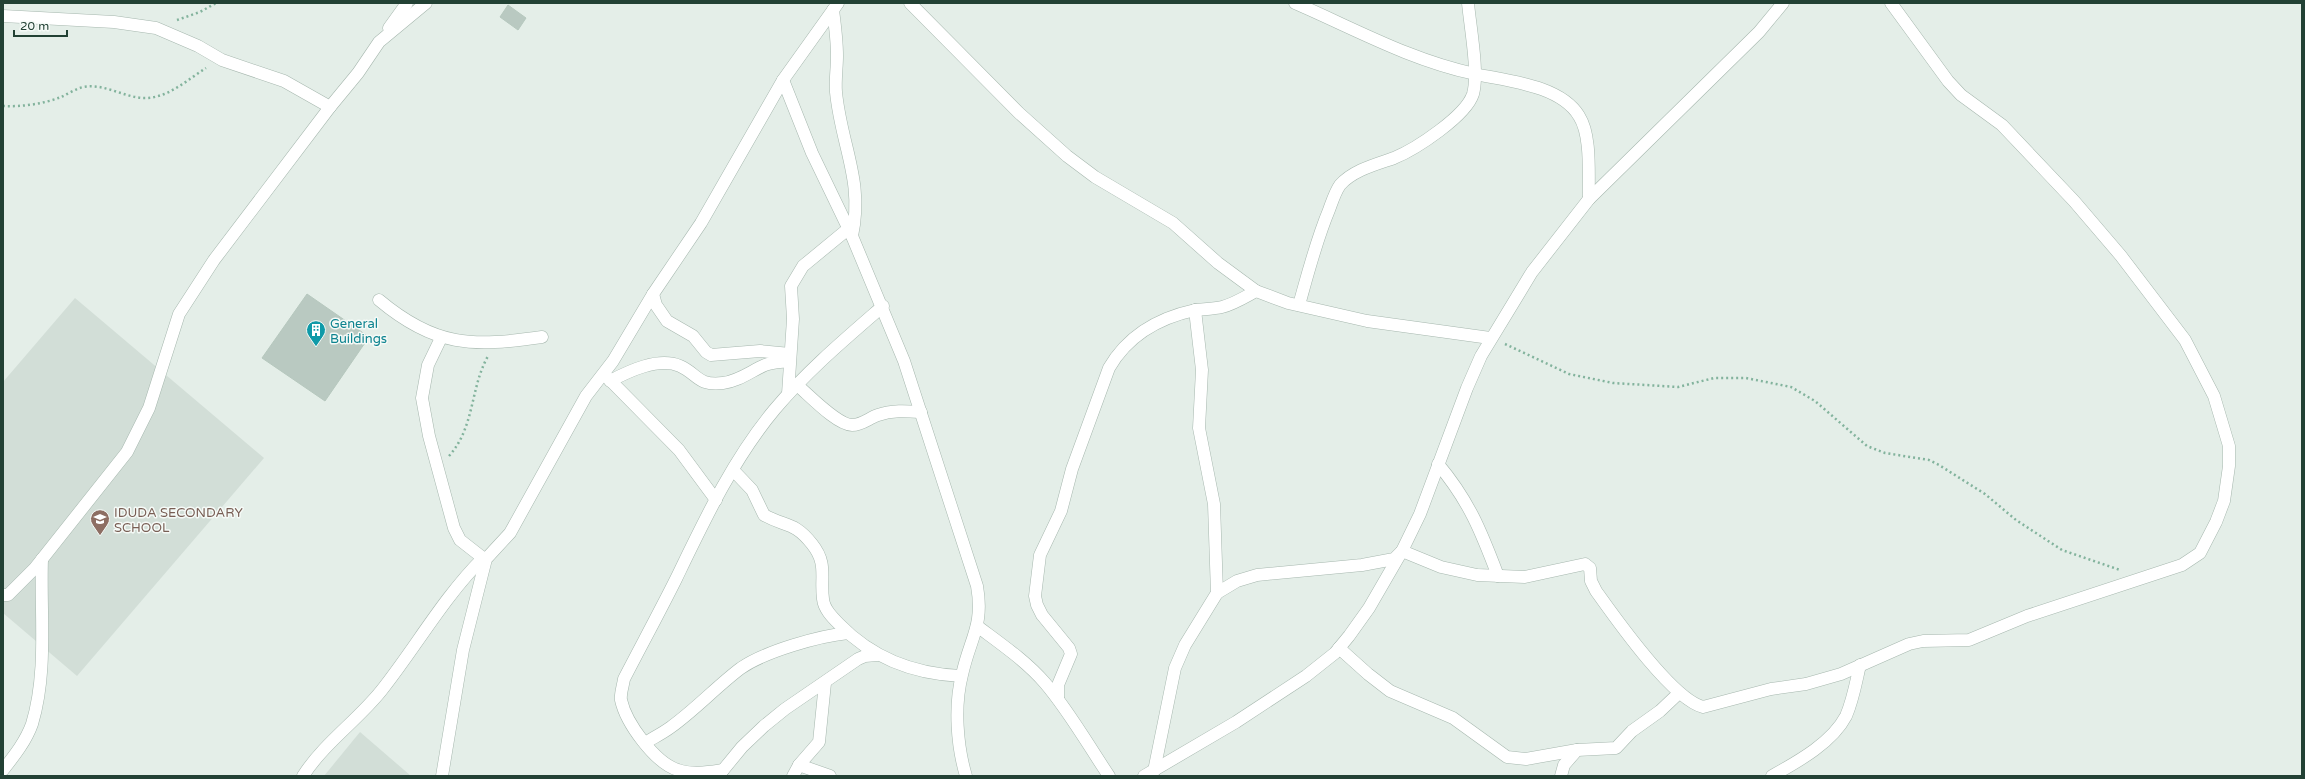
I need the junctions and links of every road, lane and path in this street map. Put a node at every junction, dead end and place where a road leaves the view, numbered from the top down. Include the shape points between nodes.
1 (216, 3) edge
2 (407, 3) edge
3 (426, 3) edge
4 (910, 3) edge
5 (1295, 3) edge
6 (1468, 3) edge
7 (1783, 3) edge
8 (1891, 3) edge
9 (836, 6) edge
10 (3, 16) edge
11 (156, 28) junction
12 (379, 42) junction
13 (222, 60) junction
14 (1475, 74) junction
15 (782, 80) junction
16 (3, 106) edge
17 (330, 107) junction
18 (1589, 199) junction
19 (850, 233) junction
20 (1256, 291) junction
21 (653, 294) junction
22 (379, 300) dead end
23 (1299, 305) junction
24 (883, 306) junction
25 (1195, 310) junction
26 (542, 337) dead end
27 (442, 338) junction
28 (1490, 338) junction
29 (500, 342) junction
30 (790, 358) junction
31 (607, 377) junction
32 (797, 385) junction
33 (788, 394) junction
34 (921, 412) junction
35 (1438, 464) junction
36 (438, 468) junction
37 (734, 470) junction
38 (716, 500) junction
39 (1402, 551) junction
40 (42, 559) junction
41 (1498, 576) junction
42 (2145, 578) junction
43 (1217, 593) junction
44 (3, 595) edge
45 (977, 626) junction
46 (848, 634) junction
47 (1339, 648) junction
48 (877, 655) junction
49 (1860, 665) junction
50 (961, 676) junction
51 (825, 683) junction
52 (1679, 693) junction
53 (1058, 699) junction
54 (645, 743) junction
55 (1577, 750) junction
56 (799, 765) junction
57 (3, 770) edge
58 (721, 773) edge
59 (1149, 773) edge
60 (303, 776) edge
61 (442, 776) edge
62 (793, 776) edge
63 (830, 776) edge
64 (966, 776) edge
65 (1109, 776) edge
66 (1561, 776) edge
67 (1772, 776) edge

1 - 11 path via 200,12
2 - 12 street
3 - 12 street
4 - 20 street via 1019,113 1067,156 1095,177 1174,223 1218,263
5 - 14 street via 1389,47 1441,66
6 - 14 street
7 - 18 street via 1759,32
8 - 42 street via 1948,82 1966,99 2002,124 2098,229 2185,340 2214,396 2229,446 2224,501 2216,522 2196,558
9 - 15 street
9 - 19 street via 836,92 854,172 856,197 856,216
10 - 11 street via 114,22
11 - 13 street via 198,46
12 - 17 street
13 - 16 path via 173,90 150,98 84,87 55,99
13 - 17 street via 284,82
14 - 18 street via 1538,87 1573,109 1579,116 1586,136
14 - 23 street via 1473,93 1468,103 1441,130 1404,153 1354,175 1340,185 1318,237
15 - 19 street via 812,153
15 - 21 street via 701,223
17 - 40 street via 193,291 179,314 149,408 126,452
18 - 28 street via 1532,272
19 - 24 street
19 - 30 street via 803,266 791,286 793,319
20 - 23 street
20 - 25 street via 1223,306
21 - 30 street via 656,305 667,321 693,336 711,355 760,351
21 - 31 street
22 - 27 street via 409,323
23 - 28 street via 1367,321
24 - 32 street via 832,350
24 - 34 street
25 - 43 street via 1202,370 1199,428 1214,504
25 - 53 street via 1156,323 1136,335 1118,353 1109,368 1072,469 1061,511 1040,555 1035,596 1037,605 1071,654 1058,684
26 - 29 street
27 - 29 street via 460,342
27 - 36 street via 428,365 422,398
28 - 35 street via 1467,388
28 - 42 path via 1569,374 1613,383 1678,387 1714,378 1746,378 1791,387 1815,401 1868,446 1894,455 1925,459 1939,465 1985,494 2016,520 2062,550
29 - 36 path via 481,368 462,439
30 - 31 street via 767,364 742,378 723,383 698,380 679,366 664,363
30 - 33 street
31 - 38 street via 679,450
31 - 61 street via 586,396 510,533 486,560 464,650
32 - 33 street
32 - 34 street via 847,424 859,424 876,415 893,411
33 - 37 street via 761,427
34 - 45 street via 977,586 980,608
35 - 39 street via 1420,514
35 - 41 street via 1458,487 1469,506
36 - 60 street via 454,528 460,540 483,558 440,606 380,692 344,727
37 - 38 street
37 - 46 street via 752,490 764,515 794,526 813,545 824,571 825,606
38 - 54 street via 624,679 620,699 625,713
39 - 41 street via 1452,571
39 - 43 street via 1394,559 1362,565 1257,575 1238,581
39 - 47 street via 1369,608
40 - 44 street via 8,595
40 - 57 street via 41,673 38,694 32,724 23,743
41 - 52 street via 1525,577 1582,564 1588,566 1596,591
42 - 49 street via 2027,616 1969,640 1923,641 1909,644
43 - 59 street via 1185,646 1175,668
45 - 50 street
45 - 53 street via 1032,670
46 - 48 street
46 - 54 street via 830,635 758,659 742,668 671,727
47 - 55 street via 1390,691 1453,718 1507,757 1526,759
47 - 59 street via 1306,676 1274,698
48 - 50 street via 920,671
48 - 51 street via 858,659
49 - 52 street via 1825,679 1771,689 1709,707 1700,706
49 - 67 street via 1850,705 1838,728 1813,749
50 - 64 street via 959,736
51 - 56 street via 819,742
51 - 58 street via 784,708 742,747
52 - 55 street via 1660,711 1632,731 1617,747
53 - 65 street
54 - 58 street via 663,762 677,770
55 - 66 street via 1564,764
56 - 62 street
56 - 63 street

